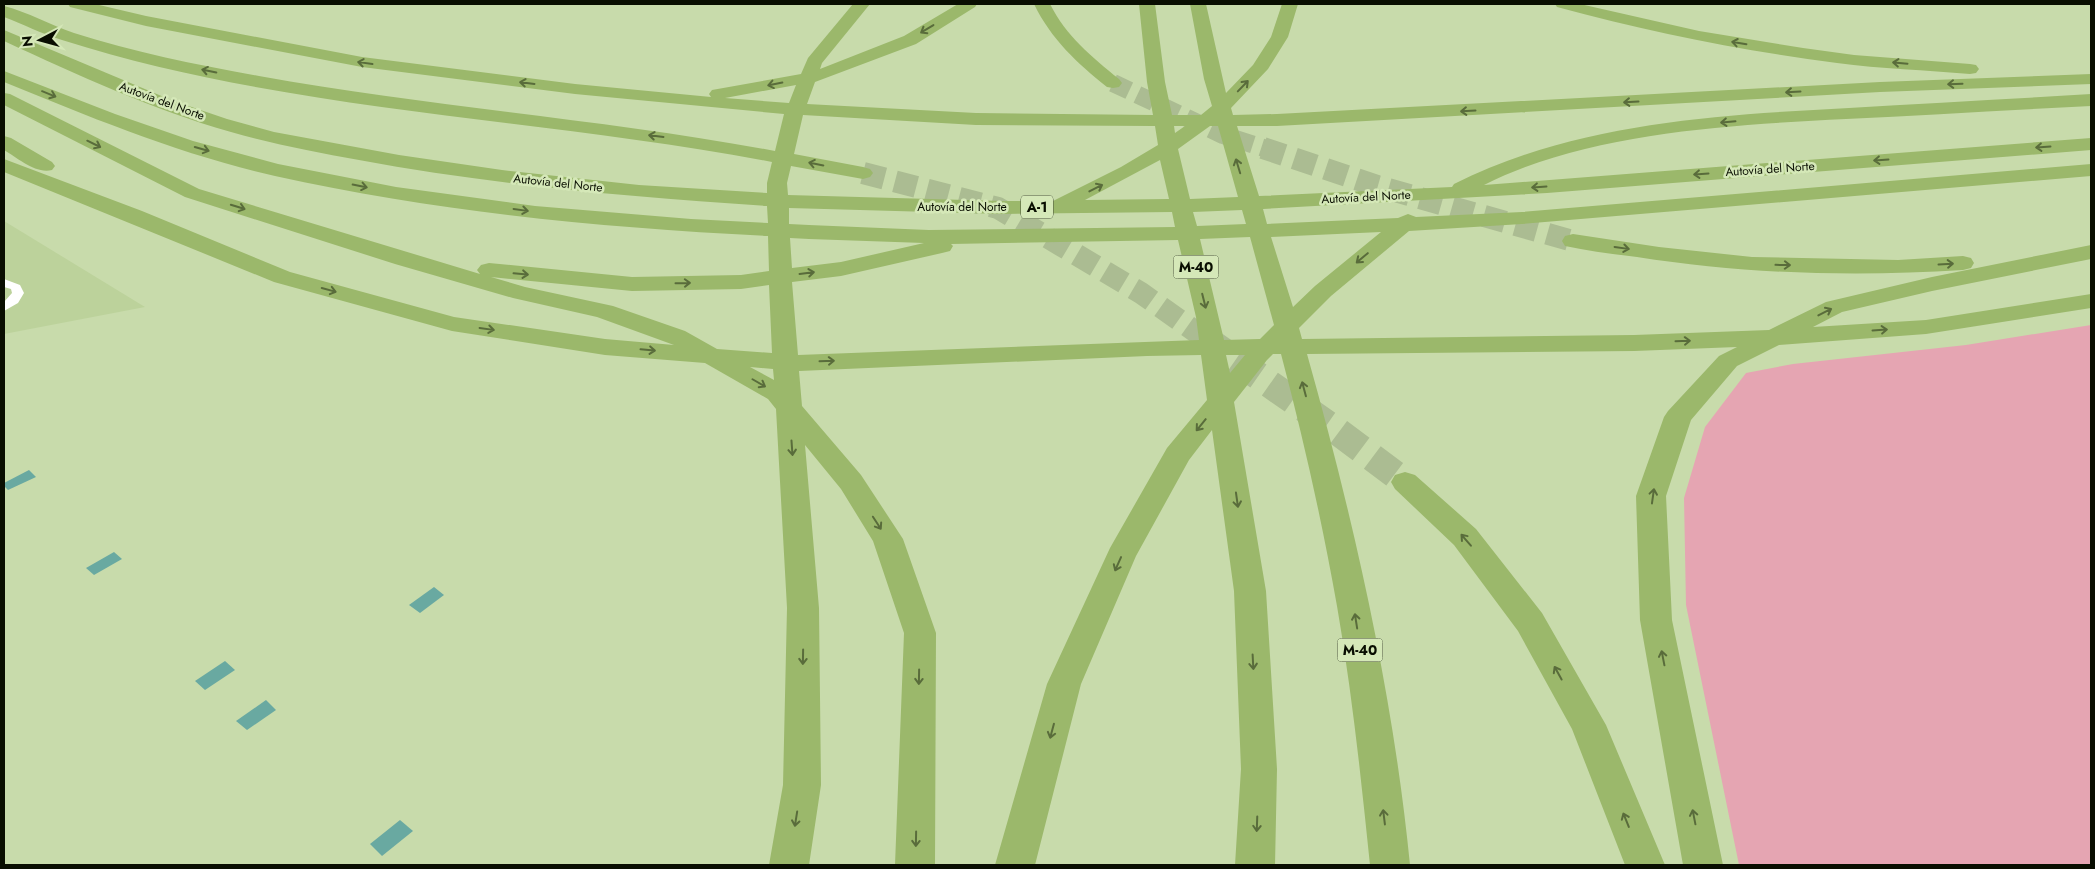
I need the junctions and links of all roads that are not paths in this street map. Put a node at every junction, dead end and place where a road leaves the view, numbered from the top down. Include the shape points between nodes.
1 (76, 4) edge
2 (113, 4) edge
3 (969, 4) edge
4 (1042, 4) edge
5 (1147, 4) edge
6 (1198, 4) edge
7 (1290, 4) edge
8 (1563, 4) edge
9 (856, 10) edge
10 (4, 11) edge
11 (190, 30) junction
12 (4, 35) edge
13 (4, 76) edge
14 (2091, 79) edge
15 (2053, 80) junction
16 (257, 81) junction
17 (1113, 83) tunnel mouth
18 (4, 98) edge
19 (2091, 100) edge
20 (598, 109) dead end
21 (579, 110) dead end
22 (4, 142) edge
23 (2091, 144) edge
24 (4, 165) edge
25 (2091, 170) edge
26 (864, 173) tunnel mouth
27 (134, 216) junction
28 (1573, 241) tunnel mouth
29 (2091, 251) edge
30 (403, 259) junction
31 (4, 283) edge
32 (2091, 300) edge
33 (4, 307) edge
34 (1405, 482) tunnel mouth
35 (789, 865) edge
36 (915, 865) edge
37 (1015, 865) edge
38 (1255, 865) edge
39 (1390, 865) edge
40 (1645, 865) edge
41 (1703, 865) edge

1 - 11 highway
2 - 11 highway
3 -> 20 highway via 910,40 817,76 668,102
4 - 17 highway via 1074,51
5 -> 38 highway, M-40 via 1156,82 1171,163 1208,317 1250,591 1259,768
39 -> 6 highway, M-40 via 1354,606 1316,436 1213,79
30 -> 7 highway via 508,273 632,284 741,282 841,269 926,251 1008,226 1089,192 1139,166 1194,130 1243,87 1273,50 1289,14
15 -> 8 highway via 1972,69 1839,58 1715,39
9 -> 35 highway via 814,62 793,116 776,183 804,608 802,785
16 -> 10 highway via 154,60 67,36
15 -> 11 highway via 1277,120 976,119 760,107 575,89 362,62
23 -> 12 highway, Autovía del Norte / A-1 via 1353,198 1102,207 818,205 563,184 426,166 312,145 223,124 128,89
13 -> 25 highway, Autovía del Norte / A-1 via 186,145 276,170 396,193 535,212 691,226 810,232 928,237 1088,236 1360,227 1522,218
14 - 15 highway
16 - 21 highway via 500,108
26 -> 16 highway via 703,142 367,100
18 -> 30 highway via 192,193
19 -> 37 highway via 1781,117 1675,127 1589,141 1497,170 1428,204 1323,291 1258,355 1177,456 1121,556 1064,684
22 - 27 highway
24 - 27 highway
27 -> 32 highway via 282,277 452,324 605,347 794,363 1147,348 1634,343 1767,338 1926,327
28 -> 29 highway via 1752,264 1898,267 2006,261
41 -> 29 highway via 1656,620 1651,496 1678,417 1728,361 1834,307
30 -> 36 highway via 521,293 604,311 676,336 777,393 851,482 888,538 920,633
31 - 33 lane via 16,287 18,292 14,300
40 -> 34 highway via 1588,725 1530,622 1464,538

